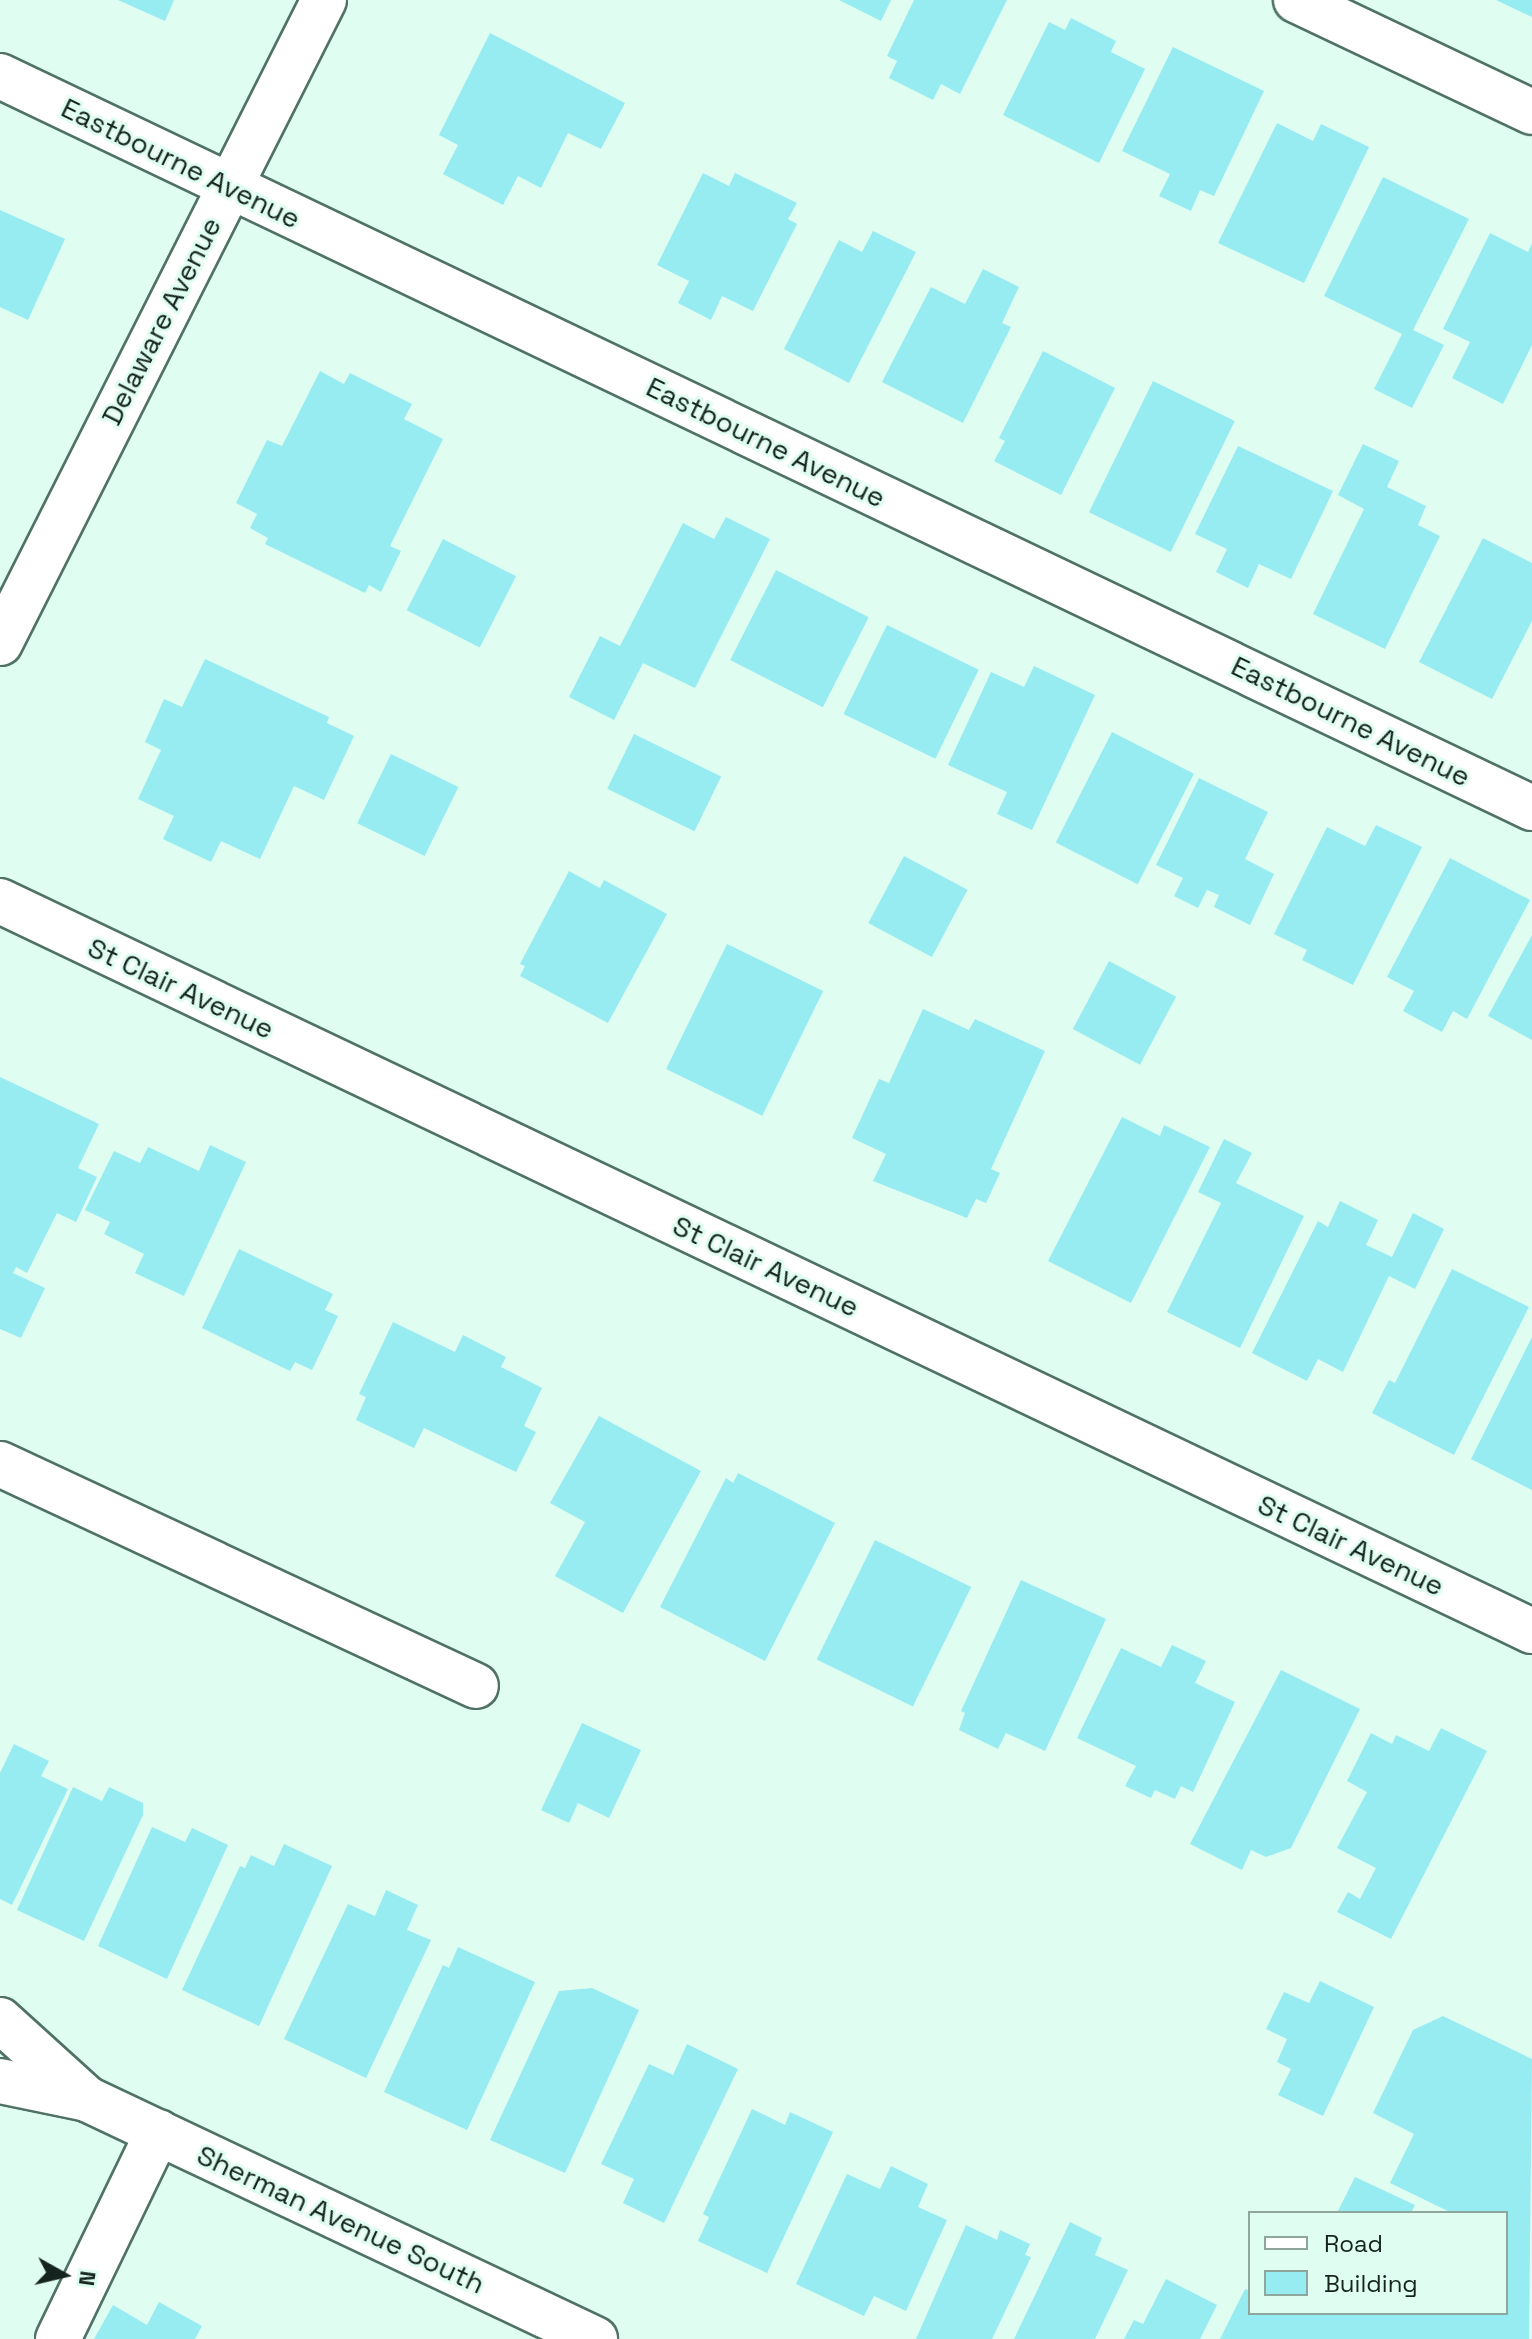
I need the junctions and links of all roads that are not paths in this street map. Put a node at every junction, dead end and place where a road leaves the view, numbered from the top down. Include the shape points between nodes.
1 (324, 0) edge
2 (1296, 0) edge
3 (0, 76) edge
4 (1532, 112) edge
5 (228, 185) junction
6 (0, 643) edge
7 (1532, 808) edge
8 (0, 901) edge
9 (0, 1464) edge
10 (1532, 1631) edge
11 (476, 1686) dead end
12 (0, 2020) edge
13 (0, 2081) edge
14 (87, 2099) junction
15 (158, 2132) junction
16 (58, 2339) edge
17 (595, 2339) edge

1 - 5 street, Delaware Avenue
2 - 4 street
3 - 5 street, Eastbourne Avenue
5 - 6 street, Delaware Avenue
5 - 7 street, Eastbourne Avenue
8 - 10 street, St Clair Avenue
9 - 11 street
12 - 14 street, Sherman Avenue South
13 - 14 street, Sherman Avenue South
14 - 15 street, Sherman Avenue South
15 - 16 street
15 - 17 street, Sherman Avenue South

